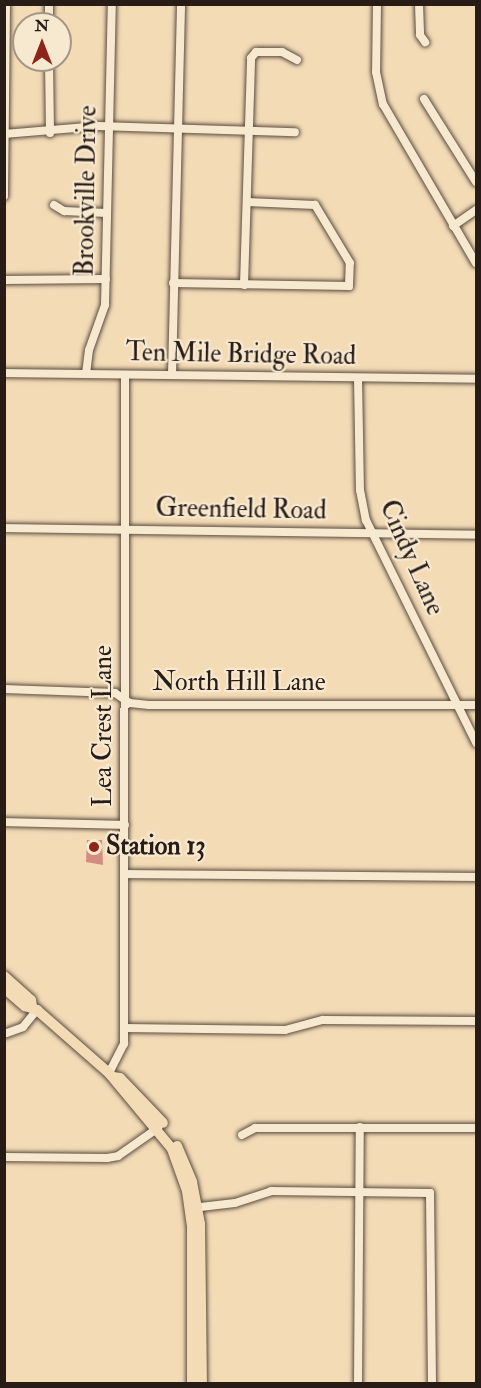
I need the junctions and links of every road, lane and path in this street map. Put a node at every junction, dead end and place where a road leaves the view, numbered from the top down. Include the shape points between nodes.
1 (6, 4) edge
2 (112, 4) edge
3 (181, 4) edge
4 (377, 4) edge
5 (419, 4) edge
6 (425, 42) dead end
7 (297, 60) dead end
8 (6, 61) edge
9 (49, 72) edge
10 (424, 99) dead end
11 (109, 126) junction
12 (177, 129) junction
13 (249, 131) junction
14 (295, 132) dead end
15 (50, 133) junction
16 (5, 134) edge
17 (477, 182) edge
18 (4, 196) edge
19 (247, 202) junction
20 (54, 205) dead end
21 (477, 210) edge
22 (107, 213) junction
23 (453, 226) junction
24 (477, 263) edge
25 (106, 279) junction
26 (4, 280) edge
27 (173, 284) junction
28 (244, 285) junction
29 (4, 373) edge
30 (86, 374) junction
31 (125, 375) junction
32 (171, 375) junction
33 (358, 378) junction
34 (477, 379) edge
35 (4, 528) edge
36 (126, 529) junction
37 (372, 534) junction
38 (477, 535) edge
39 (4, 689) edge
40 (125, 699) junction
41 (457, 704) junction
42 (477, 705) edge
43 (477, 743) edge
44 (4, 822) edge
45 (125, 825) junction
46 (124, 874) junction
47 (477, 877) edge
48 (4, 976) edge
49 (4, 988) edge
50 (34, 1008) junction
51 (477, 1021) edge
52 (124, 1028) junction
53 (4, 1034) edge
54 (111, 1075) junction
55 (360, 1127) junction
56 (158, 1128) junction
57 (477, 1128) edge
58 (242, 1135) dead end
59 (4, 1157) edge
60 (359, 1192) junction
61 (194, 1207) junction
62 (192, 1383) edge
63 (202, 1383) edge
64 (358, 1383) edge
65 (432, 1383) edge

1 - 8 street
2 - 11 street, Brookville Drive
3 - 12 street
4 - 23 street via 376,72 382,104
5 - 6 street via 420,35
7 - 13 street via 282,52 253,54
8 - 16 street
9 - 15 street
10 - 17 street
11 - 12 street
11 - 15 street
11 - 22 street, Brookville Drive
12 - 13 street
12 - 27 street
13 - 14 street
13 - 19 street
15 - 16 street
16 - 18 street
19 - 28 street
19 - 28 street via 315,205 350,263 349,286
20 - 22 street via 64,211
21 - 23 street
22 - 25 street, Brookville Drive
23 - 24 street
25 - 26 street
25 - 30 street, Brookville Drive via 104,314 88,350
27 - 28 street
27 - 32 street
29 - 30 street, Ten Mile Bridge Road
30 - 31 street, Ten Mile Bridge Road
31 - 32 street, Ten Mile Bridge Road
31 - 36 street, Lea Crest Lane
32 - 33 street, Ten Mile Bridge Road
33 - 34 street, Ten Mile Bridge Road
33 - 37 street, Cindy Lane via 360,490
35 - 36 street, Greenfield Road
36 - 37 street, Greenfield Road
36 - 40 street, Lea Crest Lane
37 - 38 street, Greenfield Road
37 - 41 street, Cindy Lane
39 - 40 street, North Hill Lane via 115,693
40 - 41 street, North Hill Lane via 149,705
40 - 45 street, Lea Crest Lane
41 - 42 street, North Hill Lane
41 - 43 street, Cindy Lane
44 - 45 street
45 - 46 street, Lea Crest Lane
46 - 47 street
46 - 52 street, Lea Crest Lane
48 - 50 main road via 31,1000
49 - 50 main road via 25,1006
50 - 53 street via 23,1027
50 - 54 main road
51 - 52 street via 323,1020 285,1030
52 - 54 street, Lea Crest Lane via 122,1054
54 - 56 main road via 115,1085
54 - 61 main road via 120,1078 164,1125 185,1162
55 - 57 street
55 - 58 street via 255,1128
55 - 60 street
56 - 59 street via 118,1156
56 - 61 main road via 172,1149
60 - 61 street via 271,1191 235,1203
60 - 64 street
60 - 65 street via 430,1192
61 - 62 main road
61 - 63 main road

